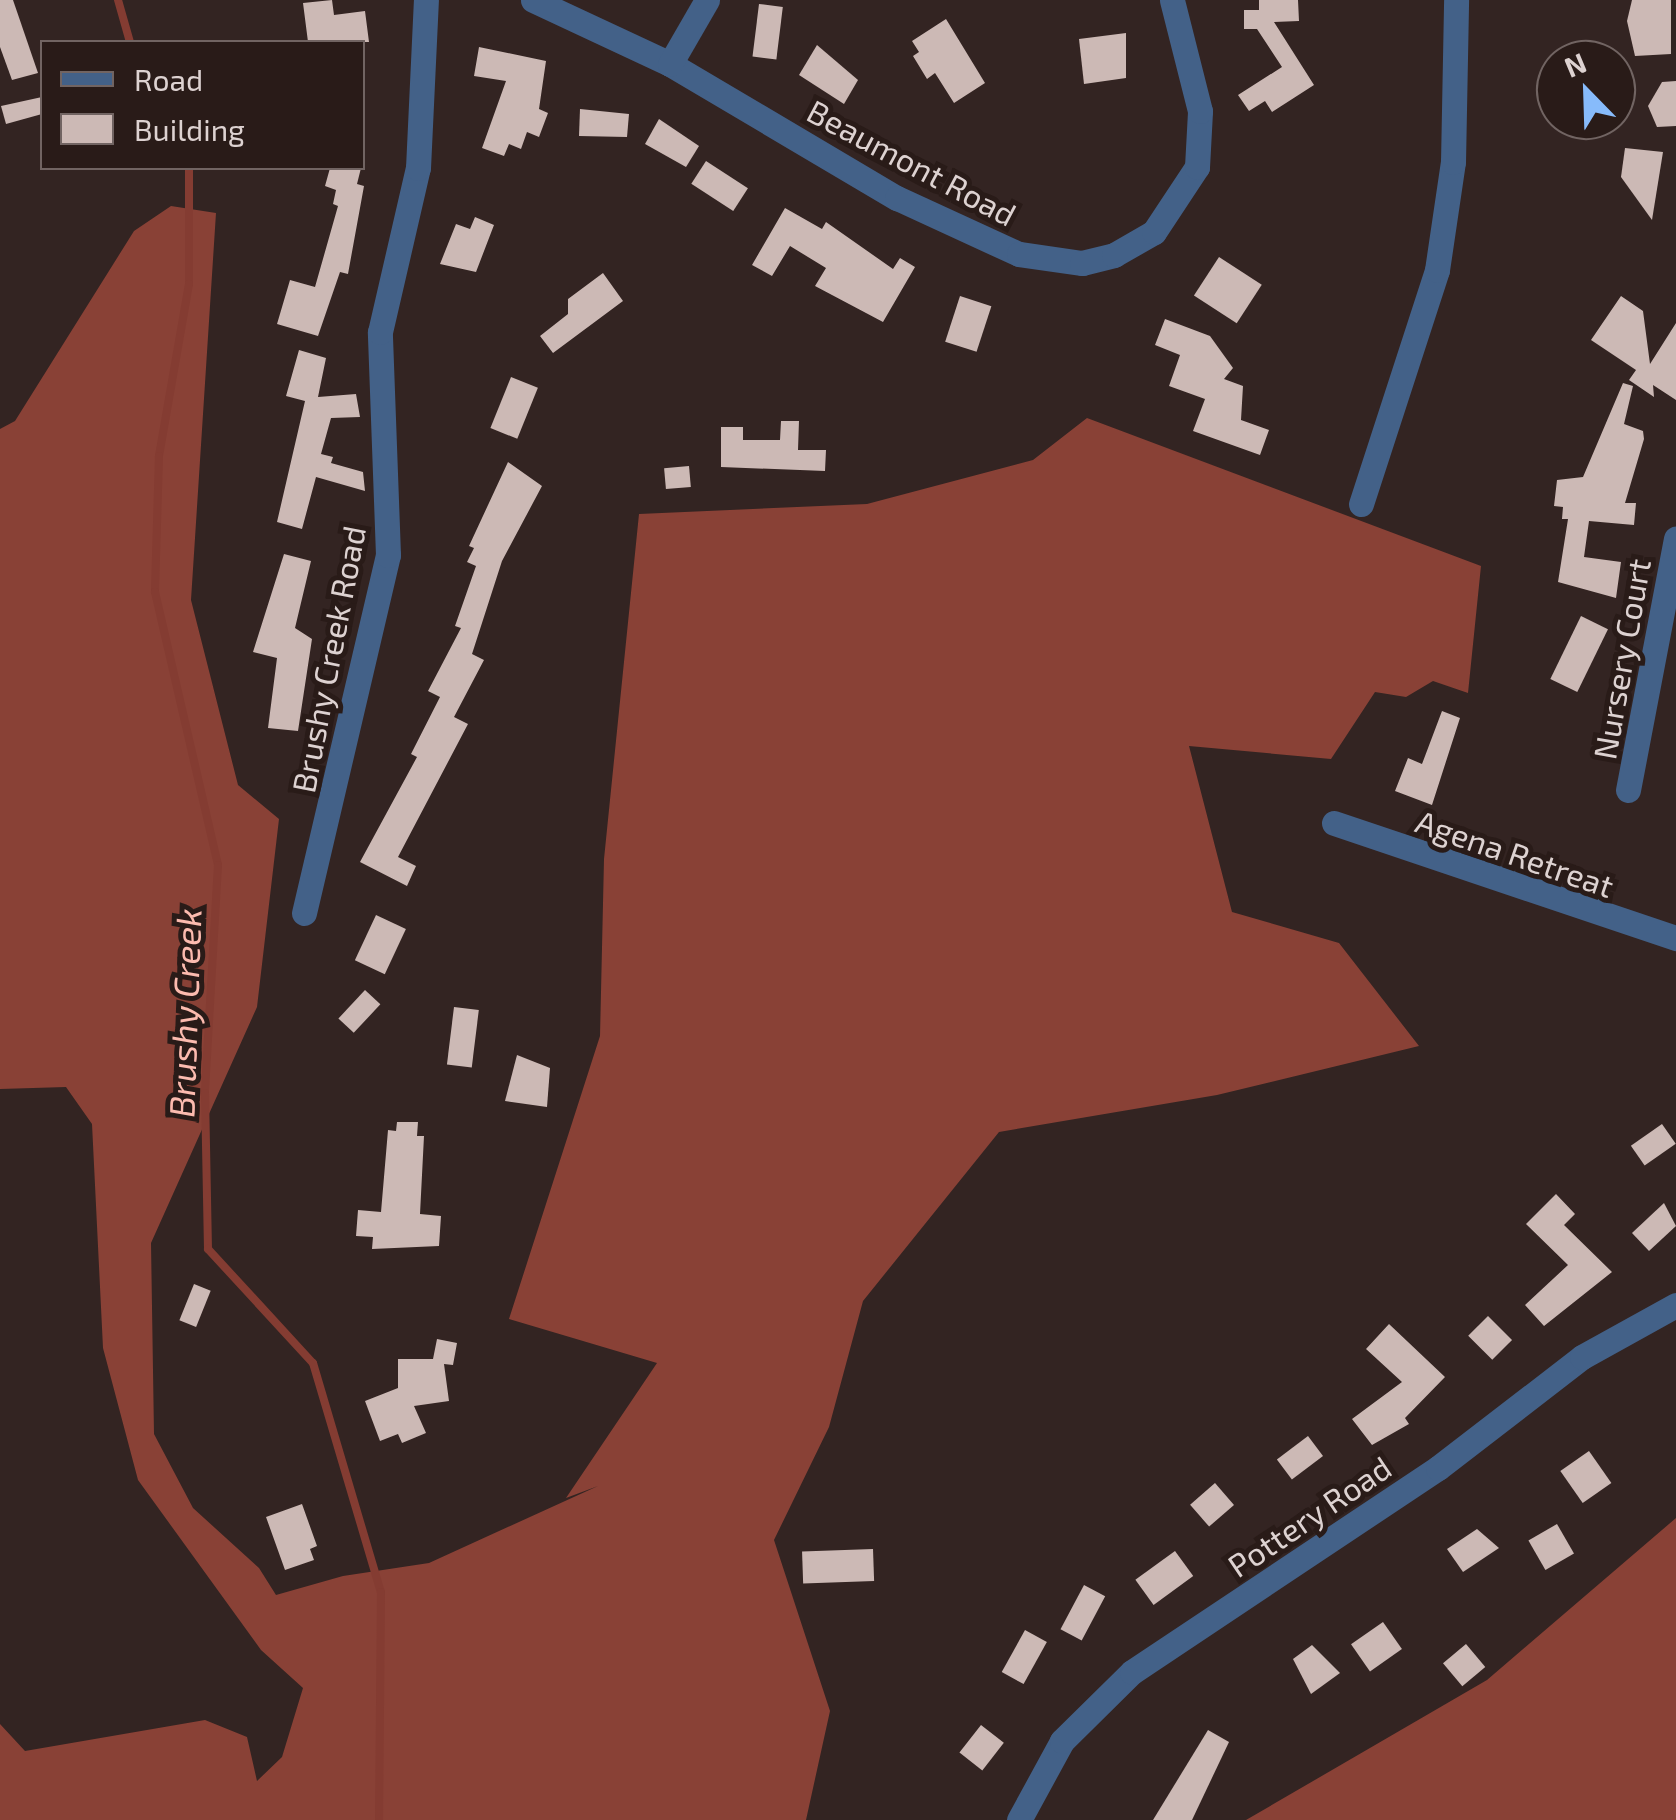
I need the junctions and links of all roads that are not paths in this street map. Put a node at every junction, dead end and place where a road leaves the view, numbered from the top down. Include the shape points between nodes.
1 (426, 0) edge
2 (533, 0) edge
3 (707, 0) edge
4 (1172, 0) edge
5 (1456, 0) edge
6 (670, 64) junction
7 (1361, 504) dead end
8 (1676, 540) edge
9 (1628, 790) dead end
10 (1334, 823) dead end
11 (304, 913) dead end
12 (1676, 938) edge
13 (1676, 1305) edge
14 (1019, 1820) edge

1 - 11 street, Brushy Creek Road via 418,168 380,332 388,555
2 - 6 street, Beaumont Road
3 - 6 street
4 - 6 street, Beaumont Road via 1200,112 1197,167 1154,232 1114,255 1082,263 1019,254 897,198
5 - 7 street via 1453,162 1442,240 1412,361
8 - 9 street, Nursery Court
10 - 12 street, Agena Retreat
13 - 14 street, Pottery Road via 1582,1357 1438,1468 1132,1672 1062,1740

